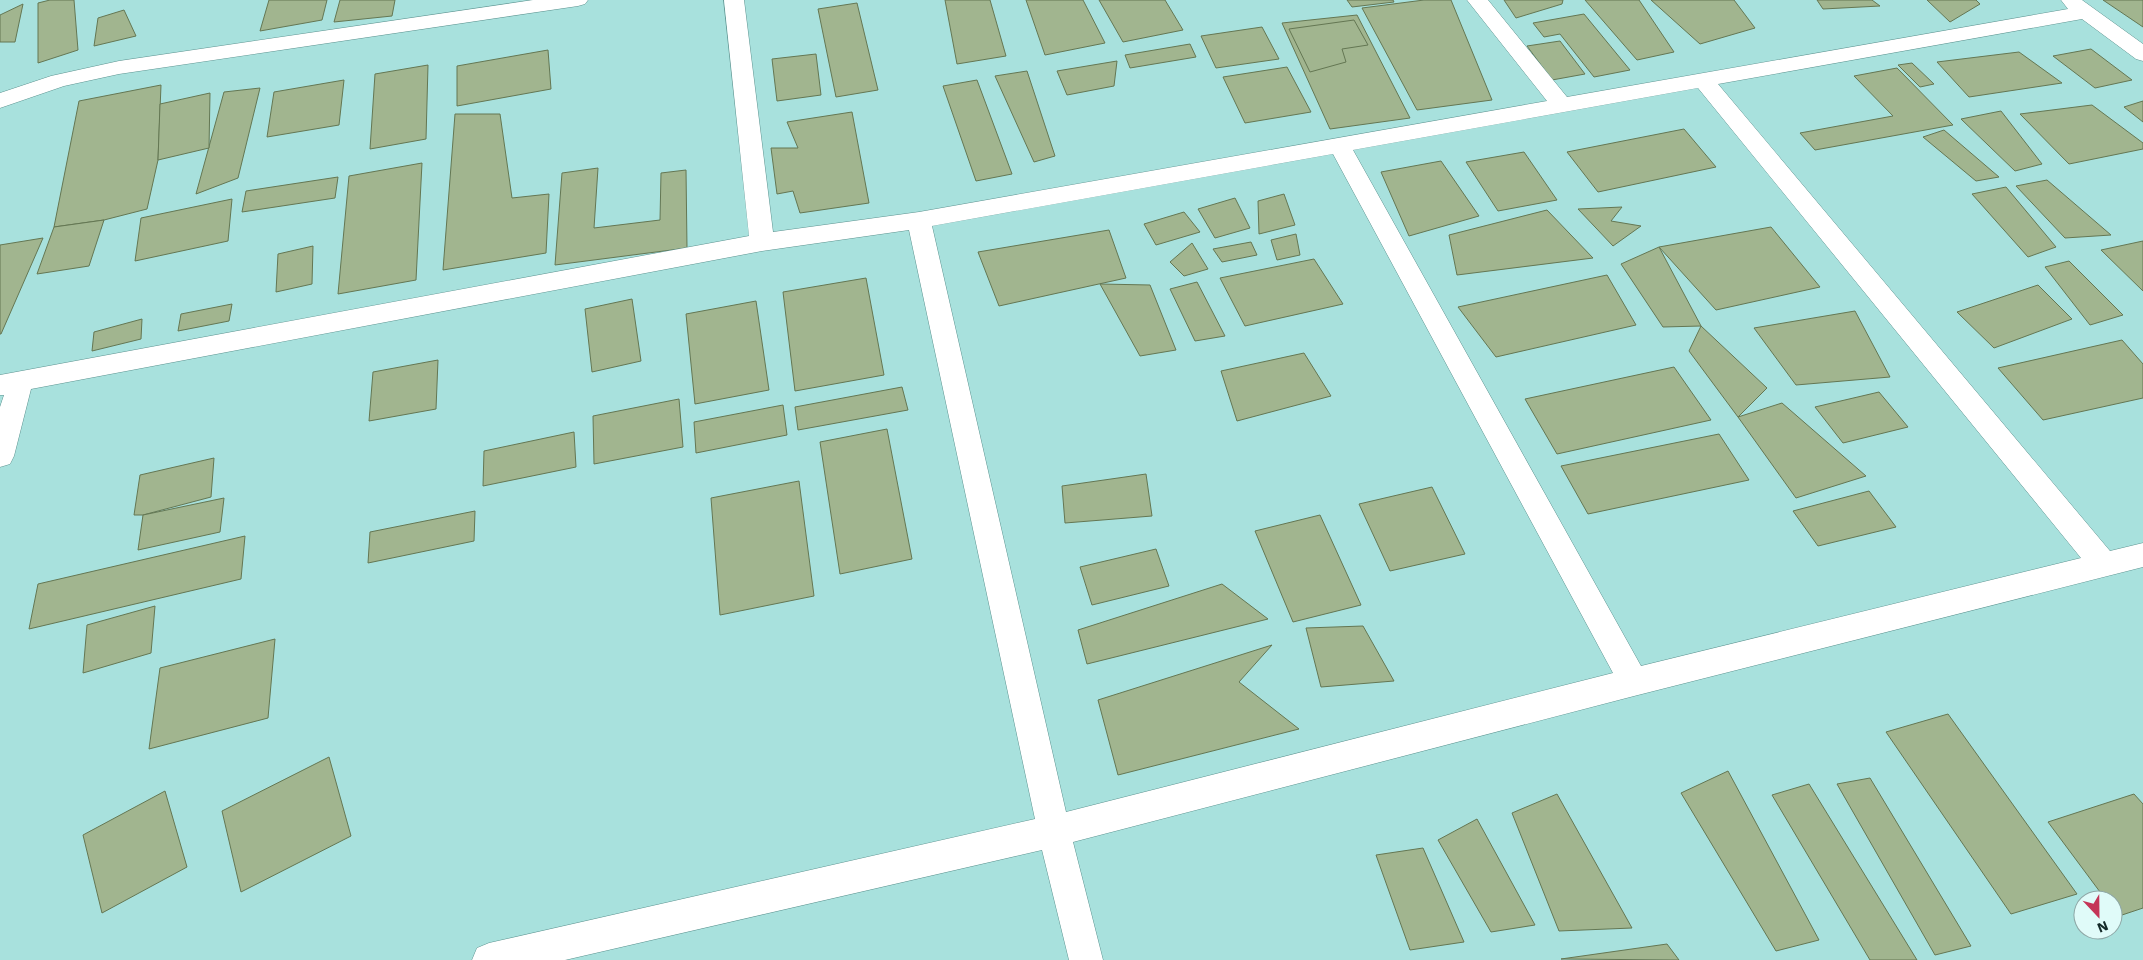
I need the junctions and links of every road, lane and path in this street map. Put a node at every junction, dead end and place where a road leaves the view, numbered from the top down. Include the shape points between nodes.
1 (578, 0) edge
2 (734, 0) edge
3 (1477, 0) edge
4 (2077, 6) edge
5 (2143, 54) edge
6 (1704, 81) junction
7 (0, 101) edge
8 (1562, 105) junction
9 (1339, 145) junction
10 (919, 220) junction
11 (762, 242) junction
12 (10, 384) edge
13 (0, 456) edge
14 (2143, 555) edge
15 (2103, 564) junction
16 (1634, 682) junction
17 (1054, 831) junction
18 (489, 960) edge
19 (1086, 960) edge

1 - 7 street via 114,66 29,89
2 - 11 street
3 - 8 street
4 - 5 street
4 - 6 street
6 - 8 street
6 - 15 street
8 - 9 street
9 - 10 street
9 - 16 street
10 - 11 street
10 - 17 street
11 - 12 street
12 - 13 street
14 - 15 street
15 - 16 street
16 - 17 street
17 - 18 street
17 - 19 street

